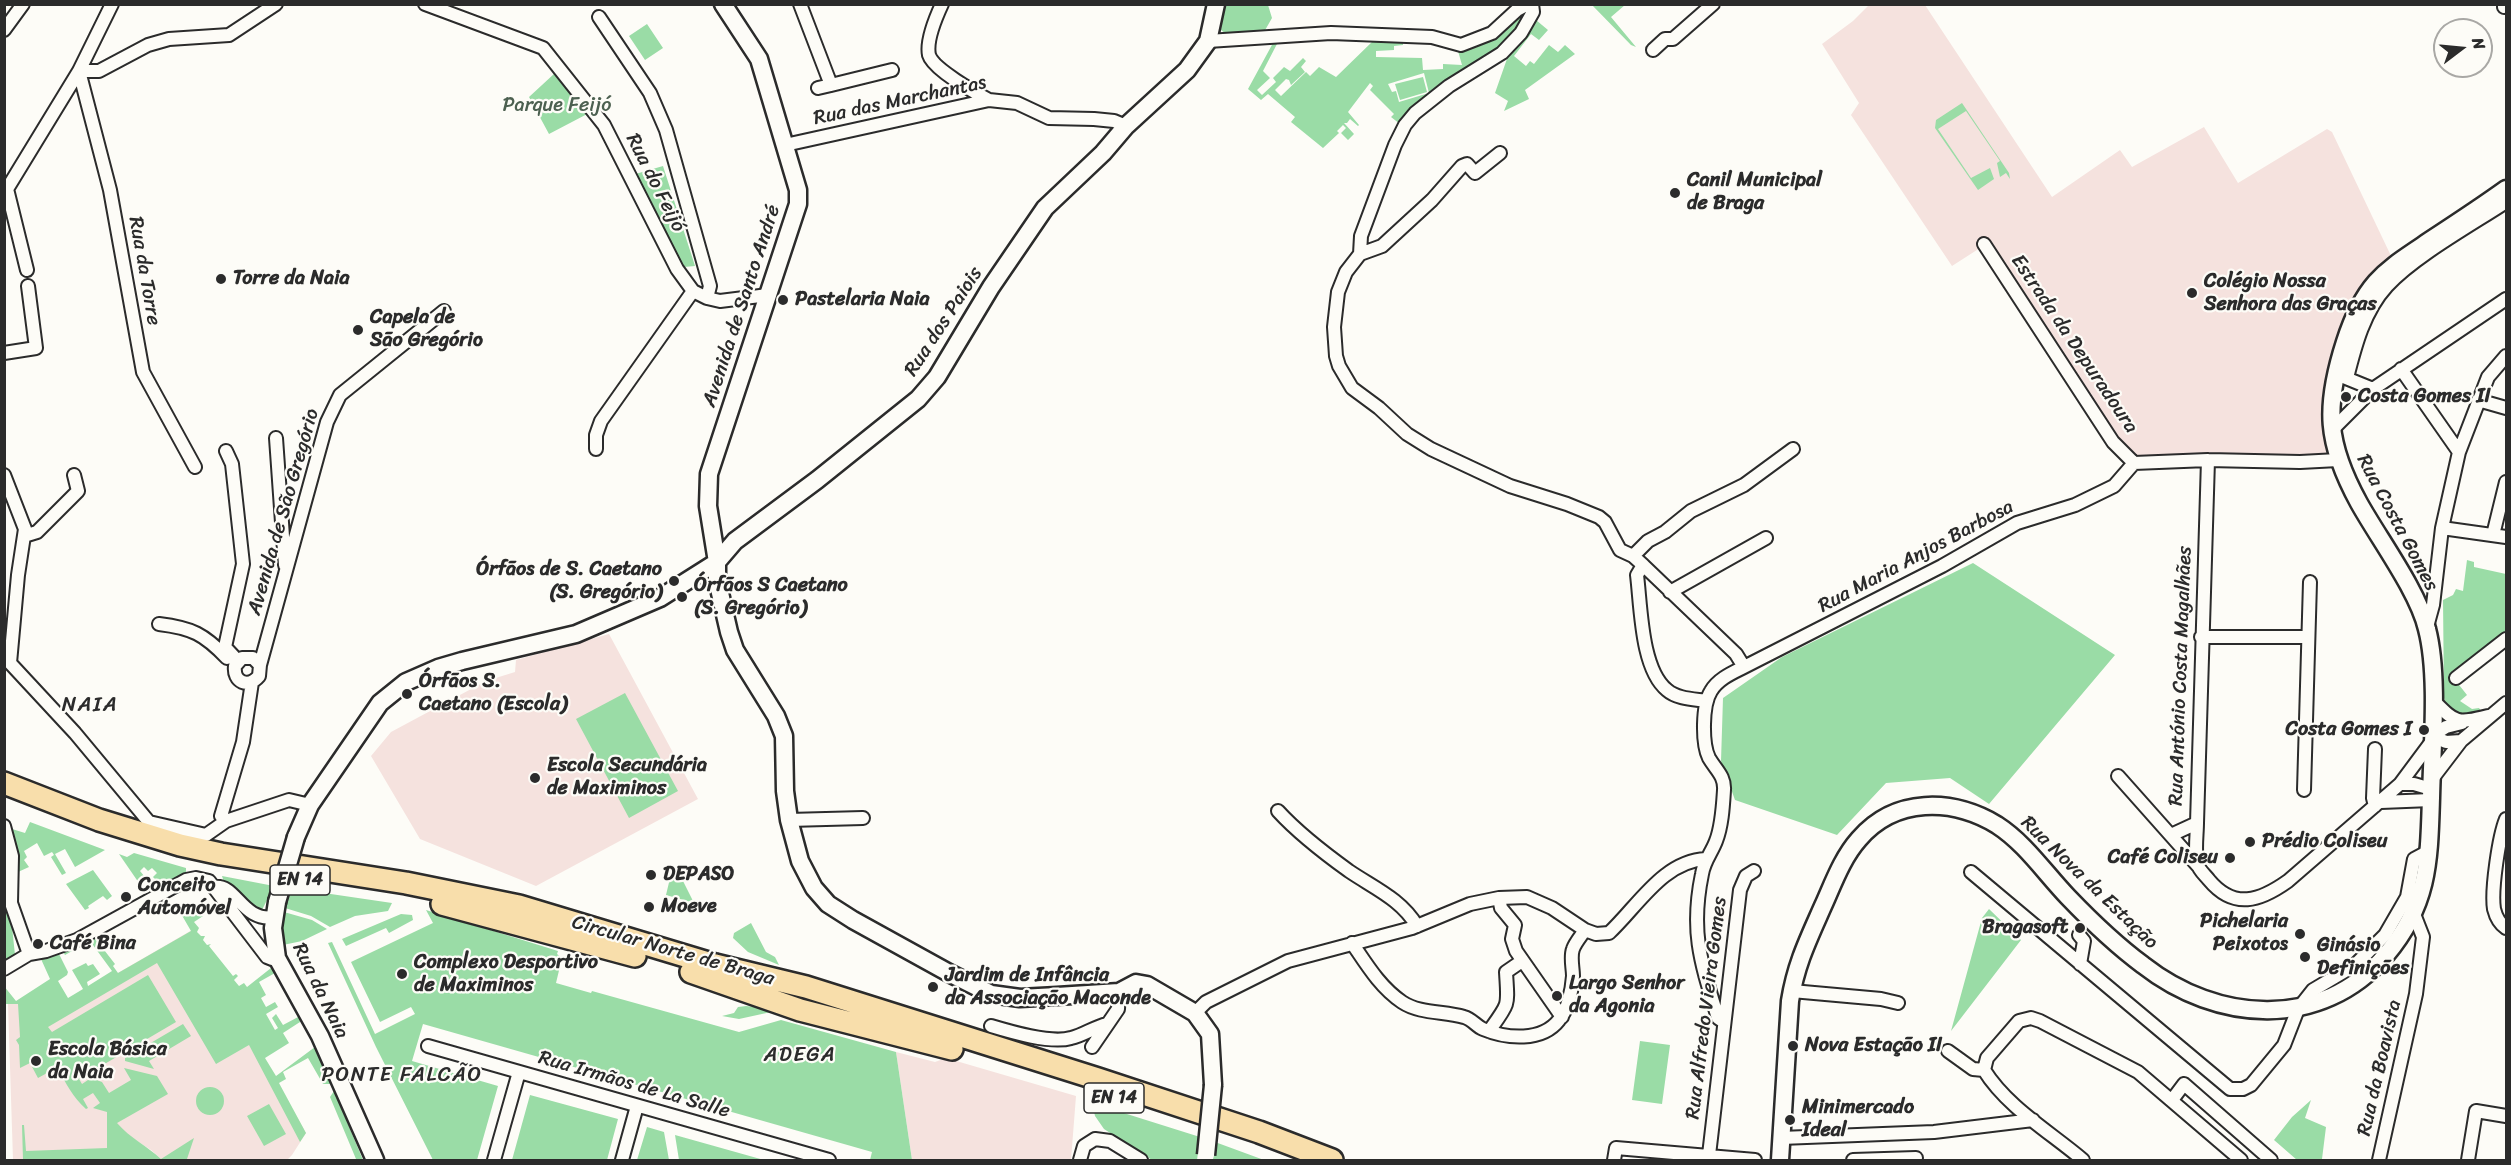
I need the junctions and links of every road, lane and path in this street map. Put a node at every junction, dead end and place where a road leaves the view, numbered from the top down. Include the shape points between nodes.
1 (23, 4) edge
2 (112, 4) edge
3 (276, 4) edge
4 (425, 4) edge
5 (723, 4) edge
6 (800, 4) edge
7 (942, 4) edge
8 (1216, 4) edge
9 (1530, 4) edge
10 (1713, 4) edge
11 (599, 17) dead end
12 (4, 30) edge
13 (1208, 41) junction
14 (1653, 50) dead end
15 (892, 70) dead end
16 (79, 71) junction
17 (831, 85) junction
18 (818, 88) dead end
19 (989, 100) junction
20 (1126, 126) junction
21 (785, 145) junction
22 (1500, 153) dead end
23 (2506, 189) edge
24 (2506, 202) edge
25 (1984, 244) dead end
26 (1360, 254) junction
27 (27, 270) dead end
28 (27, 286) dead end
29 (693, 291) junction
30 (768, 295) junction
31 (707, 298) junction
32 (2506, 299) edge
33 (444, 311) dead end
34 (4, 353) edge
35 (2506, 356) edge
36 (2401, 369) junction
37 (2341, 376) junction
38 (2373, 388) junction
39 (2478, 400) junction
40 (2506, 408) edge
41 (2331, 431) junction
42 (276, 438) dead end
43 (596, 449) dead end
44 (1793, 449) dead end
45 (226, 451) dead end
46 (2459, 452) junction
47 (2208, 459) junction
48 (2338, 459) junction
49 (2134, 463) junction
50 (195, 467) dead end
51 (4, 475) edge
52 (74, 475) dead end
53 (2506, 482) edge
54 (2442, 528) junction
55 (2493, 535) junction
56 (24, 536) junction
57 (2506, 537) edge
58 (1766, 538) dead end
59 (1633, 556) junction
60 (717, 562) junction
61 (1643, 565) junction
62 (285, 576) junction
63 (2310, 582) dead end
64 (1670, 592) junction
65 (159, 624) dead end
66 (2427, 627) junction
67 (2201, 637) junction
68 (2307, 637) junction
69 (2506, 639) edge
70 (236, 663) junction
71 (260, 665) junction
72 (1744, 667) junction
73 (2456, 678) dead end
74 (252, 682) junction
75 (2433, 700) junction
76 (1707, 701) junction
77 (2506, 703) edge
78 (2490, 716) junction
79 (2462, 723) junction
80 (2432, 738) junction
81 (2461, 741) junction
82 (2375, 749) dead end
83 (2118, 776) dead end
84 (4, 783) edge
85 (2400, 784) junction
86 (2304, 790) dead end
87 (2431, 790) junction
88 (4, 797) edge
89 (2378, 804) junction
90 (310, 805) junction
91 (1278, 811) dead end
92 (863, 818) dead end
93 (2506, 819) edge
94 (789, 820) junction
95 (226, 821) junction
96 (2197, 823) junction
97 (5, 832) edge
98 (2170, 835) junction
99 (2429, 851) junction
100 (1706, 859) junction
101 (2198, 866) junction
102 (1754, 871) dead end
103 (1971, 872) dead end
104 (214, 887) junction
105 (1498, 898) junction
106 (275, 909) junction
107 (2414, 914) junction
108 (1417, 926) junction
109 (2506, 928) edge
110 (1585, 930) junction
111 (2079, 935) dead end
112 (1352, 943) junction
113 (29, 954) junction
114 (277, 958) junction
115 (1522, 961) junction
116 (2080, 964) junction
117 (4, 969) edge
118 (1792, 991) junction
119 (1119, 992) junction
120 (1898, 1003) dead end
121 (2298, 1009) junction
122 (1195, 1013) junction
123 (1562, 1017) junction
124 (1724, 1022) junction
125 (1107, 1024) junction
126 (991, 1026) dead end
127 (1490, 1031) junction
128 (428, 1046) dead end
129 (1092, 1047) dead end
130 (1948, 1052) dead end
131 (1984, 1070) junction
132 (519, 1072) junction
133 (2172, 1100) junction
134 (637, 1106) junction
135 (2506, 1116) edge
136 (2033, 1120) junction
137 (1782, 1138) junction
138 (1709, 1155) junction
139 (1669, 1157) edge
140 (1205, 1158) edge
141 (1916, 1158) dead end
142 (825, 1160) edge
143 (375, 1161) edge
144 (494, 1161) edge
145 (622, 1161) edge
146 (1080, 1161) edge
147 (1141, 1161) edge
148 (1294, 1161) edge
149 (1332, 1161) edge
150 (1614, 1161) edge
151 (1755, 1161) edge
152 (1780, 1161) edge
153 (1853, 1161) edge
154 (2083, 1161) edge
155 (2241, 1161) edge
156 (2271, 1161) edge
157 (2379, 1161) edge
158 (2468, 1161) edge

1 - 12 street
2 - 16 street
3 - 16 street via 229,35 169,39 148,45 99,71
4 - 29 street, Rua do Feijó via 543,48 604,125 677,269
5 - 21 street, Avenida de Santo André via 759,59
6 - 17 street
7 - 19 street via 929,54 934,64
8 - 13 street
9 - 13 street via 1517,10 1492,33 1461,45 1432,37 1331,33
9 - 26 street via 1533,12 1502,54 1449,86 1405,125 1361,236
10 - 14 street via 1673,39 1665,39
11 - 31 street via 650,93 666,130 710,286
13 - 20 street, Rua dos Paiois via 1187,70
15 - 17 street
16 - 27 street via 7,189
16 - 50 street, Rua da Torre via 110,190 143,372
17 - 18 street
19 - 20 street, Rua das Marchantas via 1017,104 1048,118 1114,121
19 - 21 street, Rua das Marchantas
20 - 60 street, Rua dos Paiois via 1045,208 937,377 918,399 735,541
21 - 30 street, Avenida de Santo André via 798,190 798,204
22 - 26 street via 1475,173 1467,164 1462,166 1382,246
23 - 37 street, Rua Costa Gomes via 2376,282 2351,325
24 - 37 street via 2410,266 2386,287 2365,321
25 - 49 street, Estrada da Depuradoura via 2113,441
26 - 59 street via 1346,272 1338,292 1334,327 1339,366 1353,388 1431,449 1510,486 1599,517 1620,550
28 - 34 street via 36,348
29 - 31 street, Rua do Feijó
29 - 43 street via 601,421
30 - 31 street, Rua do Feijó via 720,301
30 - 60 street, Avenida de Santo André via 709,474 708,506
32 - 36 street
33 - 62 street, Avenida de São Gregório via 340,395 327,422
35 - 39 street via 2488,377
36 - 38 street
36 - 46 street
37 - 38 street
37 - 41 street, Rua Costa Gomes via 2330,405
38 - 41 street
39 - 40 street
39 - 46 street
41 - 48 street, Rua Costa Gomes
42 - 62 street
44 - 59 street via 1744,484 1691,511
45 - 70 street via 232,464 243,564 225,647
46 - 54 street
47 - 48 street
47 - 49 street
47 - 67 street, Rua António Costa Magalhães
48 - 66 street, Rua Costa Gomes
49 - 72 street, Rua Maria Anjos Barbosa via 2114,486 2075,505 2017,523 1942,566
51 - 56 street via 26,529
52 - 56 street via 78,490 37,532
53 - 55 street
54 - 55 street
54 - 66 street
55 - 57 street
56 - 95 street via 10,663 149,822 206,835
58 - 64 street
59 - 61 street
60 - 90 street, Rua dos Paiois via 660,598 576,634 454,664 406,682 380,703
60 - 94 street, Avenida de Santo André via 719,589 735,650 784,736
61 - 64 street
61 - 76 street via 1637,575 1648,656 1655,673 1668,692
62 - 71 street, Avenida de São Gregório
63 - 68 street
64 - 72 street via 1736,654
65 - 70 street via 186,627
66 - 75 street, Rua Costa Gomes
67 - 68 street
67 - 96 street, Rua António Costa Magalhães
68 - 86 street
69 - 73 street
70 - 71 street via 249,657
70 - 74 street via 238,680
71 - 74 street via 259,676
72 - 76 street, Rua Maria Anjos Barbosa via 1719,682
74 - 95 street via 243,742 221,816
75 - 79 street
75 - 80 street, Rua Costa Gomes
76 - 100 street via 1703,742 1723,778 1718,834
77 - 78 street
78 - 79 street
78 - 81 street
79 - 80 street via 2446,727
80 - 81 street
80 - 85 street
80 - 87 street, Rua Costa Gomes
81 - 87 street
82 - 89 street via 2373,798
83 - 98 street
84 - 149 highway, Circular Norte de Braga / EN 14 via 99,820 180,845 519,906 703,962 806,987 1150,1095
85 - 87 street
85 - 89 street
87 - 89 street
87 - 99 street, Rua Costa Gomes
88 - 148 highway, Circular Norte de Braga / EN 14 via 130,845 191,862 440,904 643,958 800,1010 957,1050 1128,1102
89 - 101 street via 2270,894 2238,899 2215,887
90 - 95 street via 289,801
90 - 106 street, Rua da Naia, bridge via 296,837
91 - 108 street via 1327,855 1394,899
92 - 94 street
93 - 109 street via 2495,874 2494,909
94 - 119 street, Avenida de Santo André via 800,861 814,888 828,904 949,973 991,994 1020,998
96 - 98 street
96 - 101 street, Rua António Costa Magalhães
97 - 113 street via 12,856 11,903
98 - 101 street
99 - 107 street, Rua Costa Gomes via 2426,879
99 - 121 street via 2414,860 2407,897 2385,935 2355,965 2313,990
100 - 110 street via 1677,866 1609,933
100 - 124 street via 1696,935 1718,1018
102 - 124 street, Rua Alfredo Vieira Gomes via 1746,876 1740,891
103 - 116 street
104 - 106 street via 229,892 259,918
104 - 113 street via 203,879 186,880 63,946
104 - 114 street via 267,957
105 - 108 street via 1470,904
105 - 110 street via 1527,897
105 - 115 street via 1515,925 1512,939
106 - 114 street, Rua da Naia via 273,935
107 - 121 street, Rua Nova da Estação via 2398,941 2364,976 2340,993
107 - 157 street, Rua da Boavista via 2423,937 2416,994
108 - 112 street
110 - 123 street via 1572,949 1571,984
111 - 116 street via 2084,941
112 - 122 street via 1288,961 1206,1002
112 - 127 street via 1376,978 1405,1004 1466,1017
113 - 117 street
114 - 143 street, Rua da Naia via 320,1036
115 - 123 street
115 - 127 street via 1506,972 1509,1001
116 - 121 street via 2230,1089 2252,1085 2260,1076 2284,1045
118 - 120 street
118 - 121 street, Rua Nova da Estação via 1802,952 1835,879 1858,840 1873,825 1911,807 1942,806 1962,808 2017,841 2110,936 2144,966 2173,984 2233,1008 2269,1012
118 - 137 street, Rua Nova da Estação
119 - 122 street, Avenida de Santo André via 1136,983 1147,985
119 - 125 street via 1118,1009
122 - 140 street, bridge via 1210,1034 1213,1085
123 - 127 street via 1540,1034 1509,1036
124 - 138 street, Rua Alfredo Vieira Gomes
125 - 126 street via 1071,1038 1052,1039
125 - 129 street
128 - 132 street, Rua Irmãos de La Salle
130 - 131 street via 1973,1070
131 - 133 street via 1987,1058 2019,1021 2031,1018 2138,1072
131 - 136 street
132 - 134 street, Rua Irmãos de La Salle
132 - 144 street
133 - 155 street
133 - 156 street via 2184,1084
134 - 142 street, Rua Irmãos de La Salle
134 - 145 street
135 - 158 street via 2476,1111
136 - 137 street via 1934,1132
136 - 154 street
137 - 152 street, Rua Nova da Estação
138 - 139 street
138 - 151 street
139 - 150 street via 1616,1148
141 - 153 street
146 - 147 street via 1084,1146 1095,1139 1110,1141

